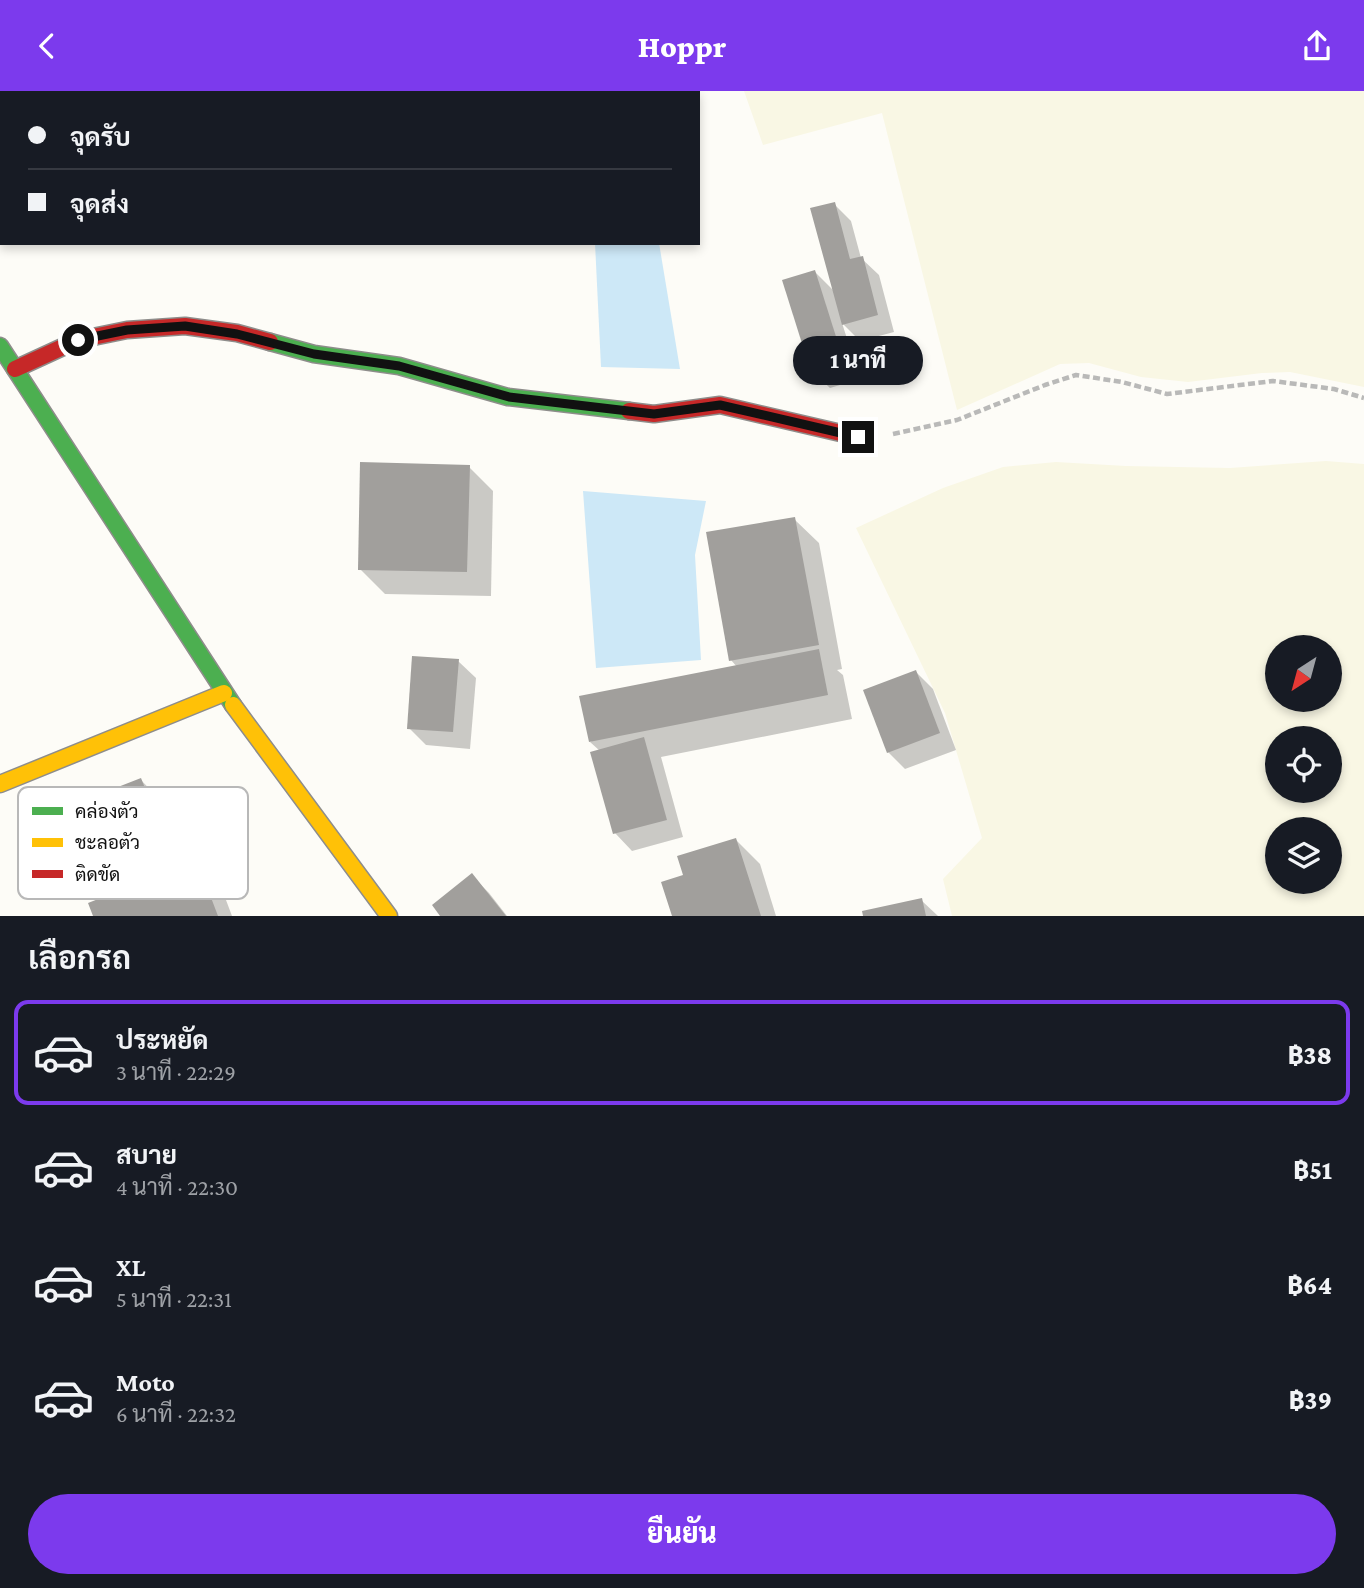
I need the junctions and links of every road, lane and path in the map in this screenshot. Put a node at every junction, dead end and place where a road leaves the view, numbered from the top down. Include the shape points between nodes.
1 (0, 346) edge
2 (15, 369) junction
3 (1364, 398) edge
4 (858, 437) joint
5 (224, 693) junction
6 (0, 784) edge
7 (389, 916) edge

1 - 2 street
2 - 4 street via 78,340 127,330 185,326 314,354 399,366 509,397 654,414 720,405
2 - 5 street
3 - 4 path via 1273,381 1167,394 1076,375 957,420 903,433
5 - 6 street
5 - 7 street

